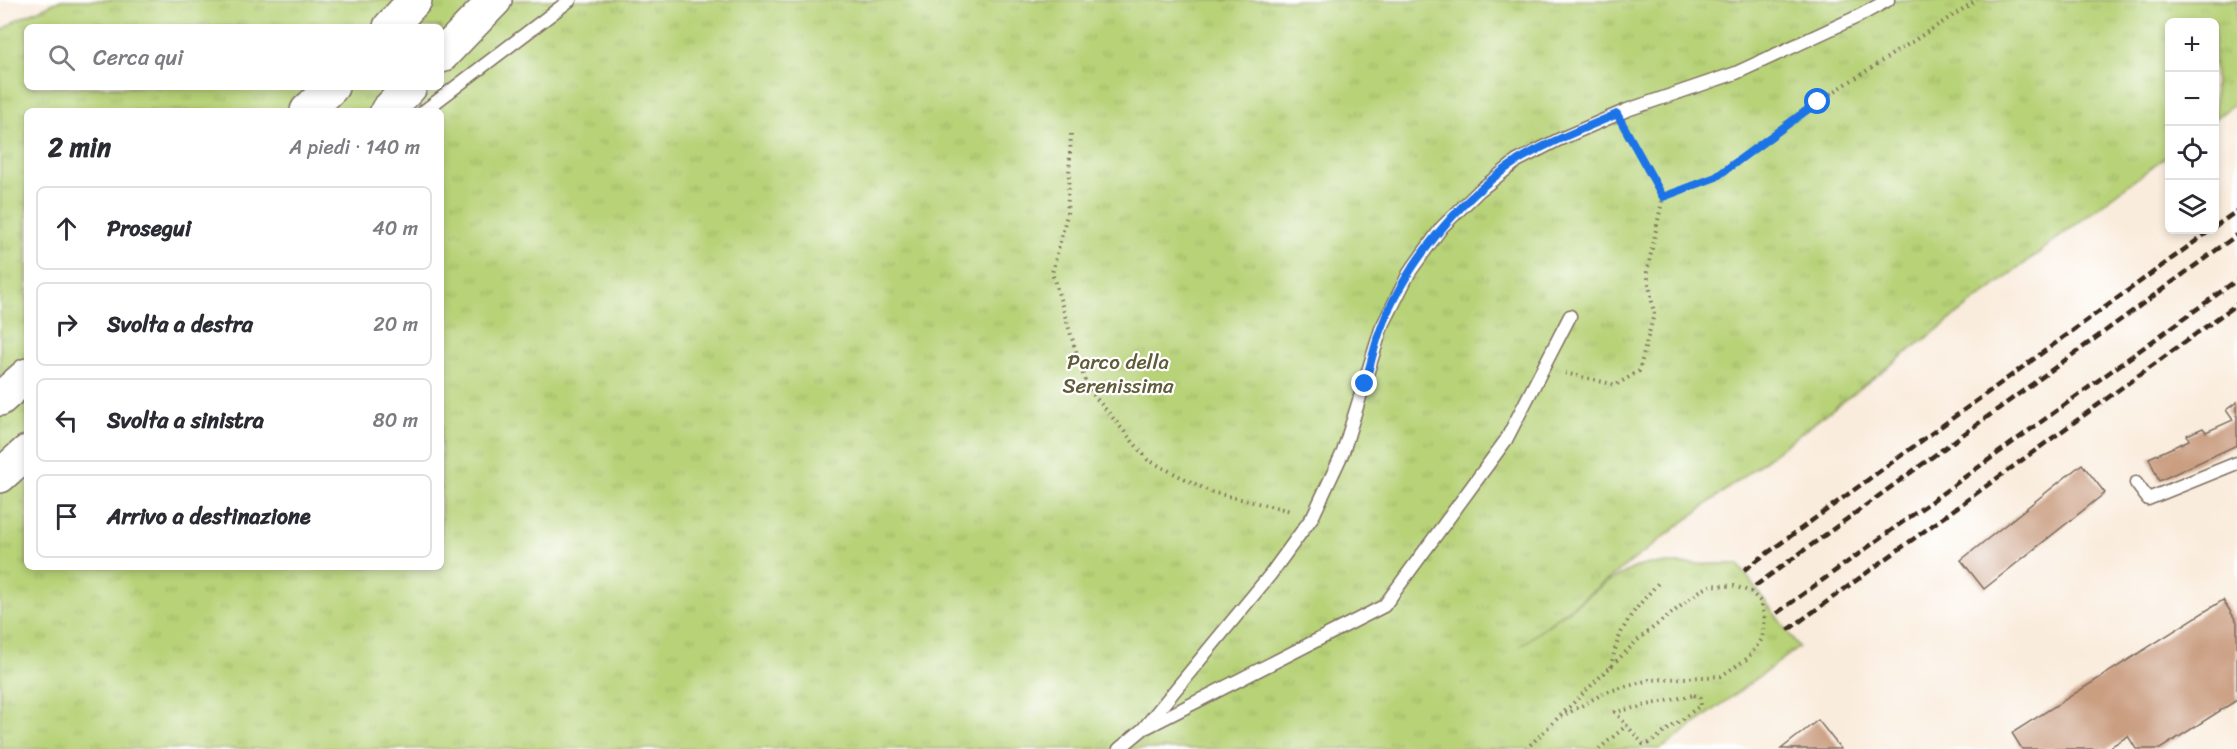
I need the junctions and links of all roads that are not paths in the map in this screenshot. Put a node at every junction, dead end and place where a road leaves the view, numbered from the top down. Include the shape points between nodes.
1 (415, 0) edge
2 (495, 0) edge
3 (570, 0) edge
4 (1888, 0) edge
5 (393, 24) edge
6 (444, 53) edge
7 (329, 90) edge
8 (407, 90) edge
9 (310, 108) edge
10 (390, 108) edge
11 (428, 108) edge
12 (1570, 316) dead end
13 (24, 378) edge
14 (0, 399) edge
15 (24, 455) edge
16 (2237, 463) edge
17 (0, 476) edge
18 (2136, 483) dead end
19 (1143, 729) junction
20 (1119, 749) edge

1 - 5 highway
2 - 6 highway
3 - 11 lane
4 - 19 lane via 1736,73 1617,114 1558,140 1517,161 1442,227 1409,273 1381,329 1343,453 1313,516 1270,575
7 - 9 highway
8 - 10 highway
12 - 19 lane via 1506,440 1384,606
13 - 14 highway
15 - 17 highway
16 - 18 lane via 2148,499
19 - 20 lane

